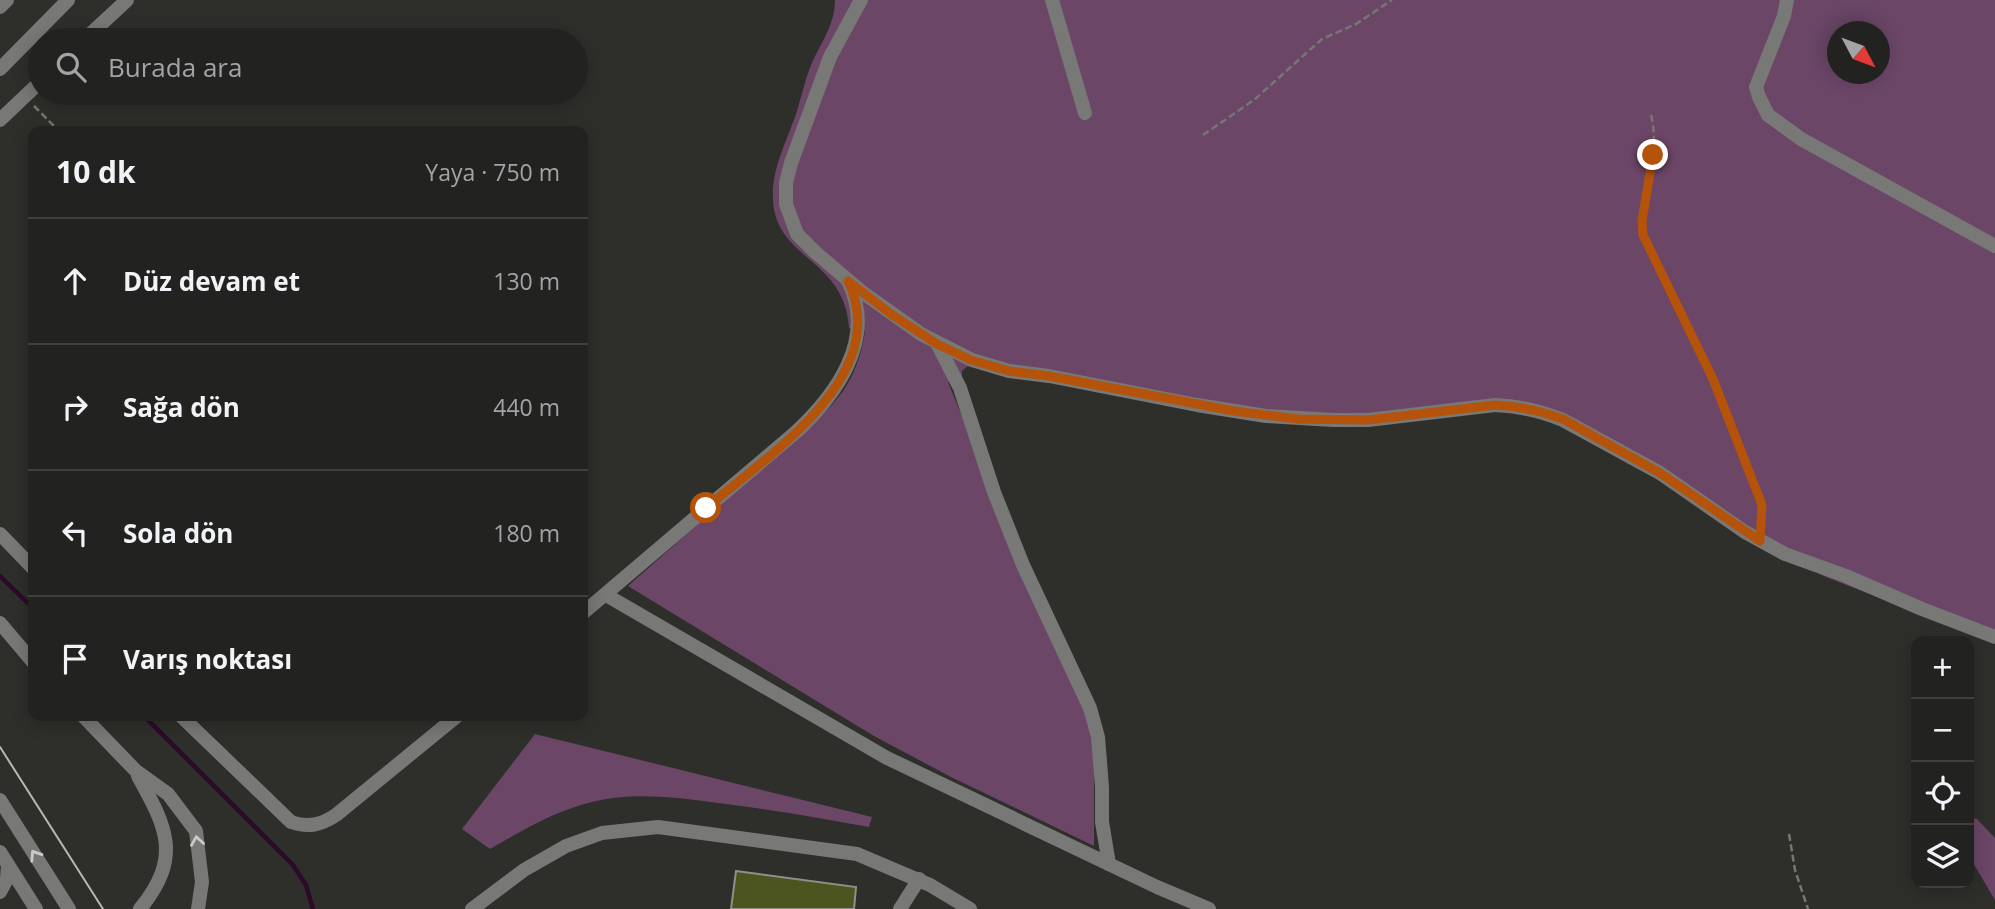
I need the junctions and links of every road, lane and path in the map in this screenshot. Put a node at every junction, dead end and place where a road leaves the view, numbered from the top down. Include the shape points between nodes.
1 (68, 0) edge
2 (127, 0) edge
3 (861, 0) edge
4 (1052, 0) edge
5 (1392, 0) edge
6 (1787, 0) edge
7 (40, 28) edge
8 (97, 28) edge
9 (28, 41) edge
10 (0, 69) edge
11 (28, 93) edge
12 (25, 96) junction
13 (28, 99) edge
14 (34, 105) edge
15 (1085, 113) dead end
16 (1651, 115) dead end
17 (0, 120) edge
18 (54, 126) edge
19 (1203, 135) dead end
20 (1995, 246) edge
21 (848, 281) junction
22 (937, 344) junction
23 (0, 534) edge
24 (1760, 541) junction
25 (28, 563) edge
26 (606, 595) junction
27 (588, 609) edge
28 (0, 623) edge
29 (1995, 636) edge
30 (28, 656) edge
31 (88, 721) edge
32 (186, 721) edge
33 (451, 721) edge
34 (136, 772) junction
35 (0, 800) edge
36 (1789, 834) dead end
37 (0, 852) edge
38 (1109, 864) junction
39 (8, 865) junction
40 (919, 879) junction
41 (0, 892) edge
42 (36, 909) edge
43 (69, 909) edge
44 (141, 909) edge
45 (198, 909) edge
46 (472, 909) edge
47 (900, 909) edge
48 (970, 909) edge
49 (1209, 909) edge
50 (1808, 909) edge

1 - 7 street
2 - 8 street
3 - 21 street via 830,57 788,173 785,194 797,234
4 - 15 street
5 - 19 path via 1322,39 1254,100
6 - 20 street via 1756,87 1768,115 1820,151
9 - 10 street
11 - 12 street
12 - 13 path
12 - 17 street
14 - 18 path
16 - 24 path via 1655,145 1643,235 1713,379 1762,505
21 - 22 street
21 - 26 street via 857,303 857,335 843,374 825,402
22 - 24 street via 1009,371 1266,416 1356,420 1479,406 1532,409 1563,419 1635,458
22 - 38 street via 960,388 1023,565 1090,708 1098,737
23 - 25 street
24 - 29 street
26 - 27 street
26 - 38 street via 887,758
28 - 30 street
31 - 34 street
32 - 33 street via 292,822 305,826 336,816
34 - 44 street via 161,817 168,850 156,890
45 -> 34 street via 202,882 197,831 168,794
43 -> 35 street
36 - 50 path
37 - 39 street
38 - 49 street
39 - 41 street
39 - 42 street
40 - 46 street via 857,854 676,828 639,827 602,833 566,846
40 - 47 street
40 - 48 street

